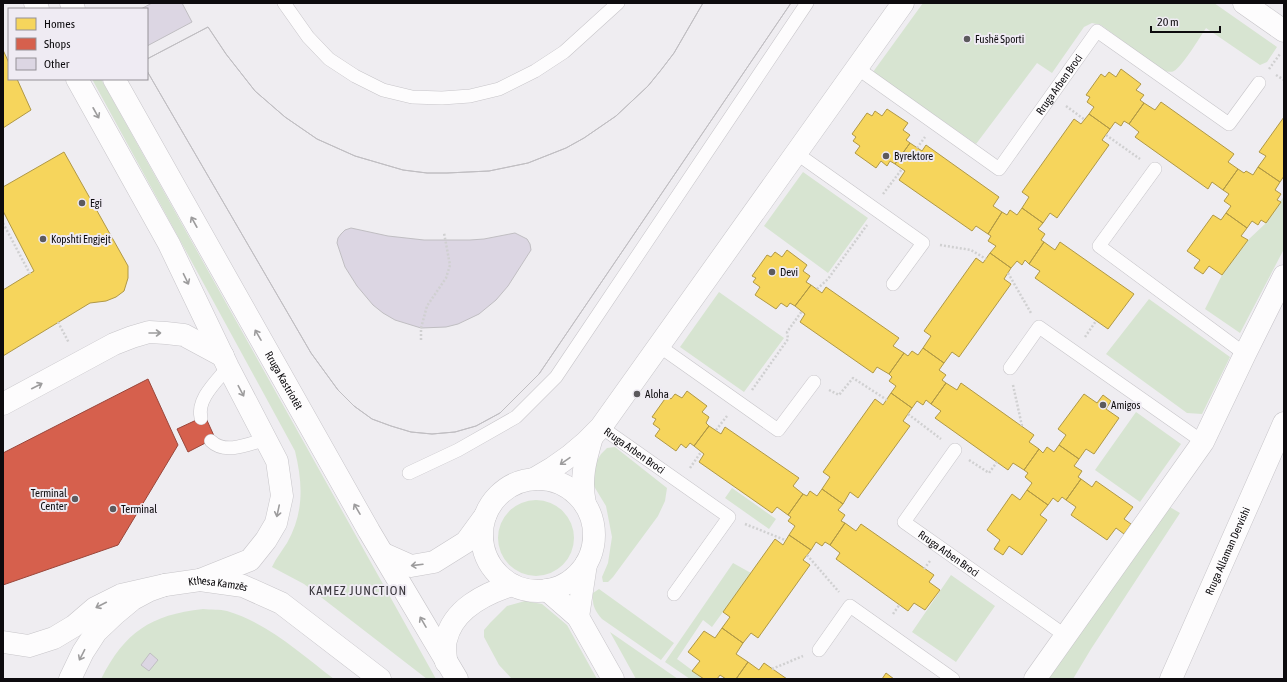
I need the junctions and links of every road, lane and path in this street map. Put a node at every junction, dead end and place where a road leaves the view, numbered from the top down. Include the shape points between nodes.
1 (284, 3) edge
2 (618, 3) edge
3 (807, 3) edge
4 (903, 3) edge
5 (1244, 3) edge
6 (1283, 29) edge
7 (857, 68) junction
8 (78, 80) edge
9 (115, 80) edge
10 (1259, 83) dead end
11 (1051, 96) junction
12 (1085, 120) dead end
13 (1106, 135) dead end
14 (796, 153) junction
15 (902, 169) dead end
16 (1154, 169) joint
17 (873, 208) junction
18 (3, 223) edge
19 (444, 233) dead end
20 (923, 243) junction
21 (986, 259) dead end
22 (1008, 273) dead end
23 (30, 274) dead end
24 (1284, 276) edge
25 (893, 284) dead end
26 (817, 289) dead end
27 (802, 311) dead end
28 (1039, 327) junction
29 (420, 340) dead end
30 (659, 346) junction
31 (1245, 354) junction
32 (226, 361) junction
33 (1010, 368) joint
34 (814, 382) joint
35 (887, 400) dead end
36 (737, 401) junction
37 (3, 404) edge
38 (201, 418) dead end
39 (1284, 423) edge
40 (1022, 426) dead end
41 (716, 430) dead end
42 (596, 432) junction
43 (266, 439) junction
44 (211, 441) dead end
45 (1203, 442) junction
46 (955, 450) dead end
47 (409, 473) dead end
48 (534, 479) junction
49 (585, 504) junction
50 (485, 516) junction
51 (729, 517) junction
52 (785, 540) dead end
53 (384, 554) junction
54 (807, 554) dead end
55 (586, 564) junction
56 (200, 580) junction
57 (165, 585) junction
58 (512, 585) junction
59 (547, 590) junction
60 (674, 594) dead end
61 (850, 606) junction
62 (578, 617) junction
63 (1066, 636) junction
64 (3, 642) edge
65 (819, 650) joint
66 (772, 669) dead end
67 (452, 670) edge
68 (70, 679) edge
69 (380, 679) edge
70 (613, 679) edge
71 (954, 679) edge
72 (1035, 679) edge
73 (1171, 679) edge

1 - 2 lane via 308,37 329,59 355,76 383,90 412,97 442,98 470,96 499,89 535,71 564,52
3 - 47 lane via 556,377 516,417 458,450
4 - 7 main road, Rruga Arben Broci
5 - 6 main road
7 - 11 lane, Rruga Arben Broci via 999,169
7 - 14 main road, Rruga Arben Broci
8 -> 32 main road via 169,244
53 -> 9 main road, Rruga Kastriotët
10 - 11 lane, Rruga Arben Broci via 1229,124 1097,31
11 - 12 path
13 - 16 path
14 - 17 lane
14 - 30 main road, Rruga Arben Broci
15 - 17 path
16 - 31 lane via 1099,246
17 - 20 lane
17 - 26 path via 871,220 828,279
18 - 23 path
19 - 29 path via 450,265 446,278 427,306 420,328
20 - 21 path via 971,250
20 - 25 lane
22 - 28 path
24 - 31 main road
27 - 36 path via 787,332 788,340 748,396
28 - 33 lane
28 - 45 lane
30 - 36 lane
30 - 42 main road, Rruga Arben Broci
31 - 45 main road
37 -> 32 main road via 114,344 149,332 184,335
32 - 38 lane via 203,398 199,412
32 -> 43 main road
33 - 40 path
34 - 35 path via 839,395 853,378
34 - 36 lane via 778,430
36 - 41 path
39 - 73 main road, Rruga Allaman Dervishi
42 -> 48 main road, Rruga Arben Broci via 570,458
42 - 49 main road, Rruga Arben Broci via 586,458 583,475
42 - 51 lane, Rruga Arben Broci
43 - 44 lane via 226,448
43 -> 56 main road via 277,461 282,496 276,523 250,560
45 - 63 main road
46 - 63 lane, Rruga Arben Broci via 904,522
48 - 49 main road, Rruga Arben Broci via 554,481 571,489
48 - 50 main road, Rruga Arben Broci via 518,483 504,491 492,502
49 - 55 main road, Rruga Arben Broci via 592,518 594,534 593,549
50 -> 53 main road, Rruga Arben Broci via 466,542 434,562 411,566
50 - 58 main road, Rruga Arben Broci via 483,548 489,563 499,576
51 - 52 path
51 - 60 lane
67 -> 53 main road, Rruga Kastriotët
54 - 61 path
55 - 59 main road, Rruga Arben Broci via 576,577 567,583
55 - 62 main road, Rruga Arben Broci
56 - 57 main road, Kthesa Kamzës
56 - 69 main road, Kthesa Kamzës via 243,586 281,603
57 -> 64 main road via 120,595 95,608 74,626 54,638 29,646
57 -> 68 main road, Kthesa Kamzës via 133,599 96,632
58 - 59 main road, Rruga Arben Broci via 529,591
58 - 67 main road via 490,592 463,610 452,623 446,641
59 - 62 main road
61 - 65 lane
61 - 71 lane
62 - 70 main road
63 - 72 main road
65 - 66 path

